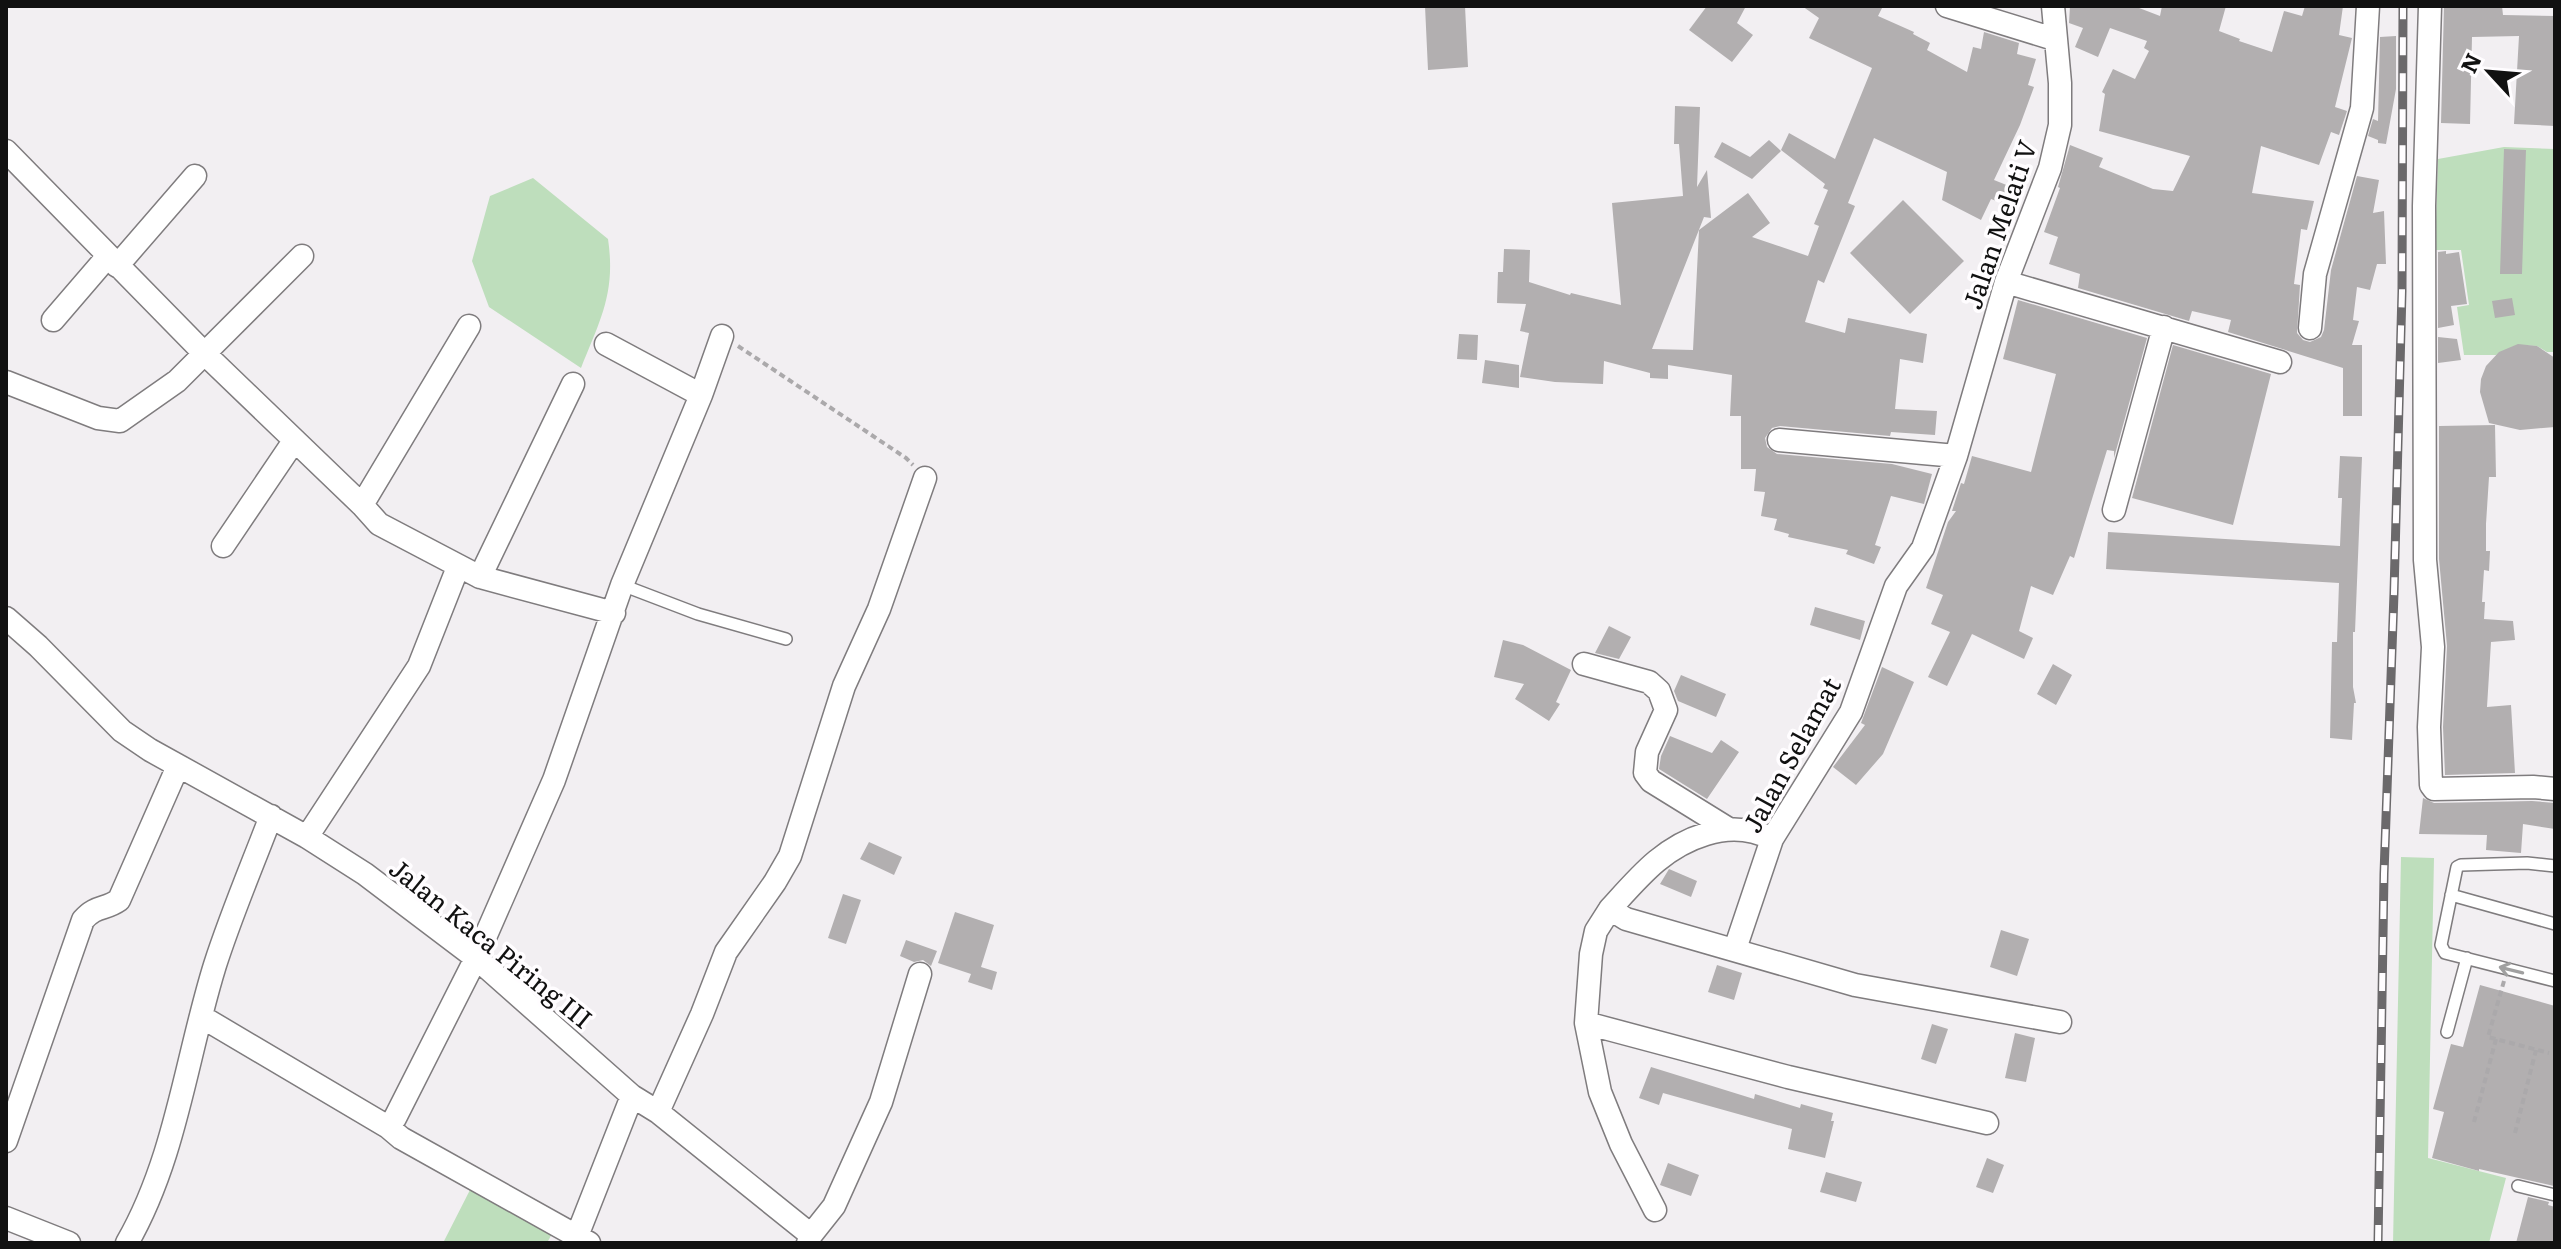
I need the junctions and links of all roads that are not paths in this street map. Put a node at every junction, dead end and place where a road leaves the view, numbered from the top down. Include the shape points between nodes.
1 (1947, 6) edge
2 (2053, 6) edge
3 (2368, 6) edge
4 (2430, 6) edge
5 (2054, 39) junction
6 (6, 151) edge
7 (195, 176) dead end
8 (302, 256) dead end
9 (112, 261) junction
10 (2006, 282) junction
11 (53, 320) dead end
12 (469, 326) dead end
13 (2164, 327) junction
14 (2310, 328) dead end
15 (722, 336) road end
16 (606, 344) dead end
17 (205, 354) junction
18 (2280, 362) dead end
19 (6, 382) edge
20 (573, 384) dead end
21 (701, 395) junction
22 (1779, 440) dead end
23 (294, 441) junction
24 (1956, 456) junction
25 (925, 478) road end
26 (362, 505) junction
27 (2114, 510) dead end
28 (223, 546) dead end
29 (458, 567) junction
30 (480, 577) junction
31 (622, 585) junction
32 (614, 613) junction
33 (6, 618) edge
34 (786, 639) dead end
35 (1584, 664) dead end
36 (178, 766) junction
37 (2555, 789) edge
38 (271, 816) junction
39 (1727, 828) junction
40 (307, 837) junction
41 (1772, 839) junction
42 (2555, 866) edge
43 (2451, 895) junction
44 (1610, 909) junction
45 (2555, 924) edge
46 (1735, 949) junction
47 (476, 958) junction
48 (2467, 958) junction
49 (920, 974) dead end
50 (2555, 981) edge
51 (202, 1017) junction
52 (2060, 1022) dead end
53 (1586, 1023) junction
54 (2447, 1032) dead end
55 (632, 1096) junction
56 (658, 1112) junction
57 (1987, 1123) dead end
58 (388, 1127) junction
59 (6, 1141) edge
60 (2518, 1186) dead end
61 (2555, 1195) edge
62 (1655, 1210) dead end
63 (6, 1218) edge
64 (809, 1239) edge
65 (583, 1240) edge
66 (69, 1243) edge
67 (127, 1243) edge

1 - 5 street
2 - 5 street, Jalan Melati V
3 - 14 street via 2362,108 2315,274
4 - 37 street via 2424,437 2425,560 2433,647 2431,785
5 - 10 street, Jalan Melati V via 2060,125 2050,168
6 - 9 street
7 - 9 street
8 - 17 street
9 - 11 street
9 - 17 street
10 - 13 street
10 - 24 street, Jalan Melati V
12 - 26 street
13 - 18 street
13 - 27 street
15 - 21 street
16 - 21 street
17 - 19 street via 120,421 98,418
17 - 23 street
20 - 30 street
21 - 31 street
22 - 24 street
23 - 26 street
23 - 28 street
24 - 41 street, Jalan Selamat via 1923,548 1896,586 1851,712
25 - 56 street via 879,609 844,686 790,856 726,952
26 - 29 street via 379,524
29 - 30 street
29 - 40 street via 419,666
30 - 32 street
31 - 32 street
31 - 34 lane
32 - 47 street via 554,780
33 - 36 street, Jalan Kaca Piring III via 122,731
35 - 39 street via 1649,682 1659,691 1666,710 1647,752 1645,773
36 - 38 street, Jalan Kaca Piring III
36 - 59 street via 119,900 83,920
38 - 40 street, Jalan Kaca Piring III
38 - 51 street via 215,965
39 - 41 street
39 - 44 street via 1685,840 1663,854
40 - 47 street, Jalan Kaca Piring III
41 - 46 street, Jalan Selamat
42 - 43 lane via 2461,865
43 - 45 lane
43 - 48 lane via 2442,950
44 - 46 street via 1626,919
44 - 53 street via 1596,931 1591,954
46 - 52 street via 1855,985
47 - 55 street, Jalan Kaca Piring III
47 - 58 street
50 -> 48 lane
48 - 54 lane
49 - 64 street via 881,1102 834,1206
51 - 58 street
51 - 67 street via 176,1118 142,1217
53 - 57 street
53 - 62 street via 1600,1092
55 - 56 street, Jalan Kaca Piring III
55 - 65 street
56 - 64 street, Jalan Kaca Piring III
58 - 65 street
60 - 61 lane
63 - 66 street

